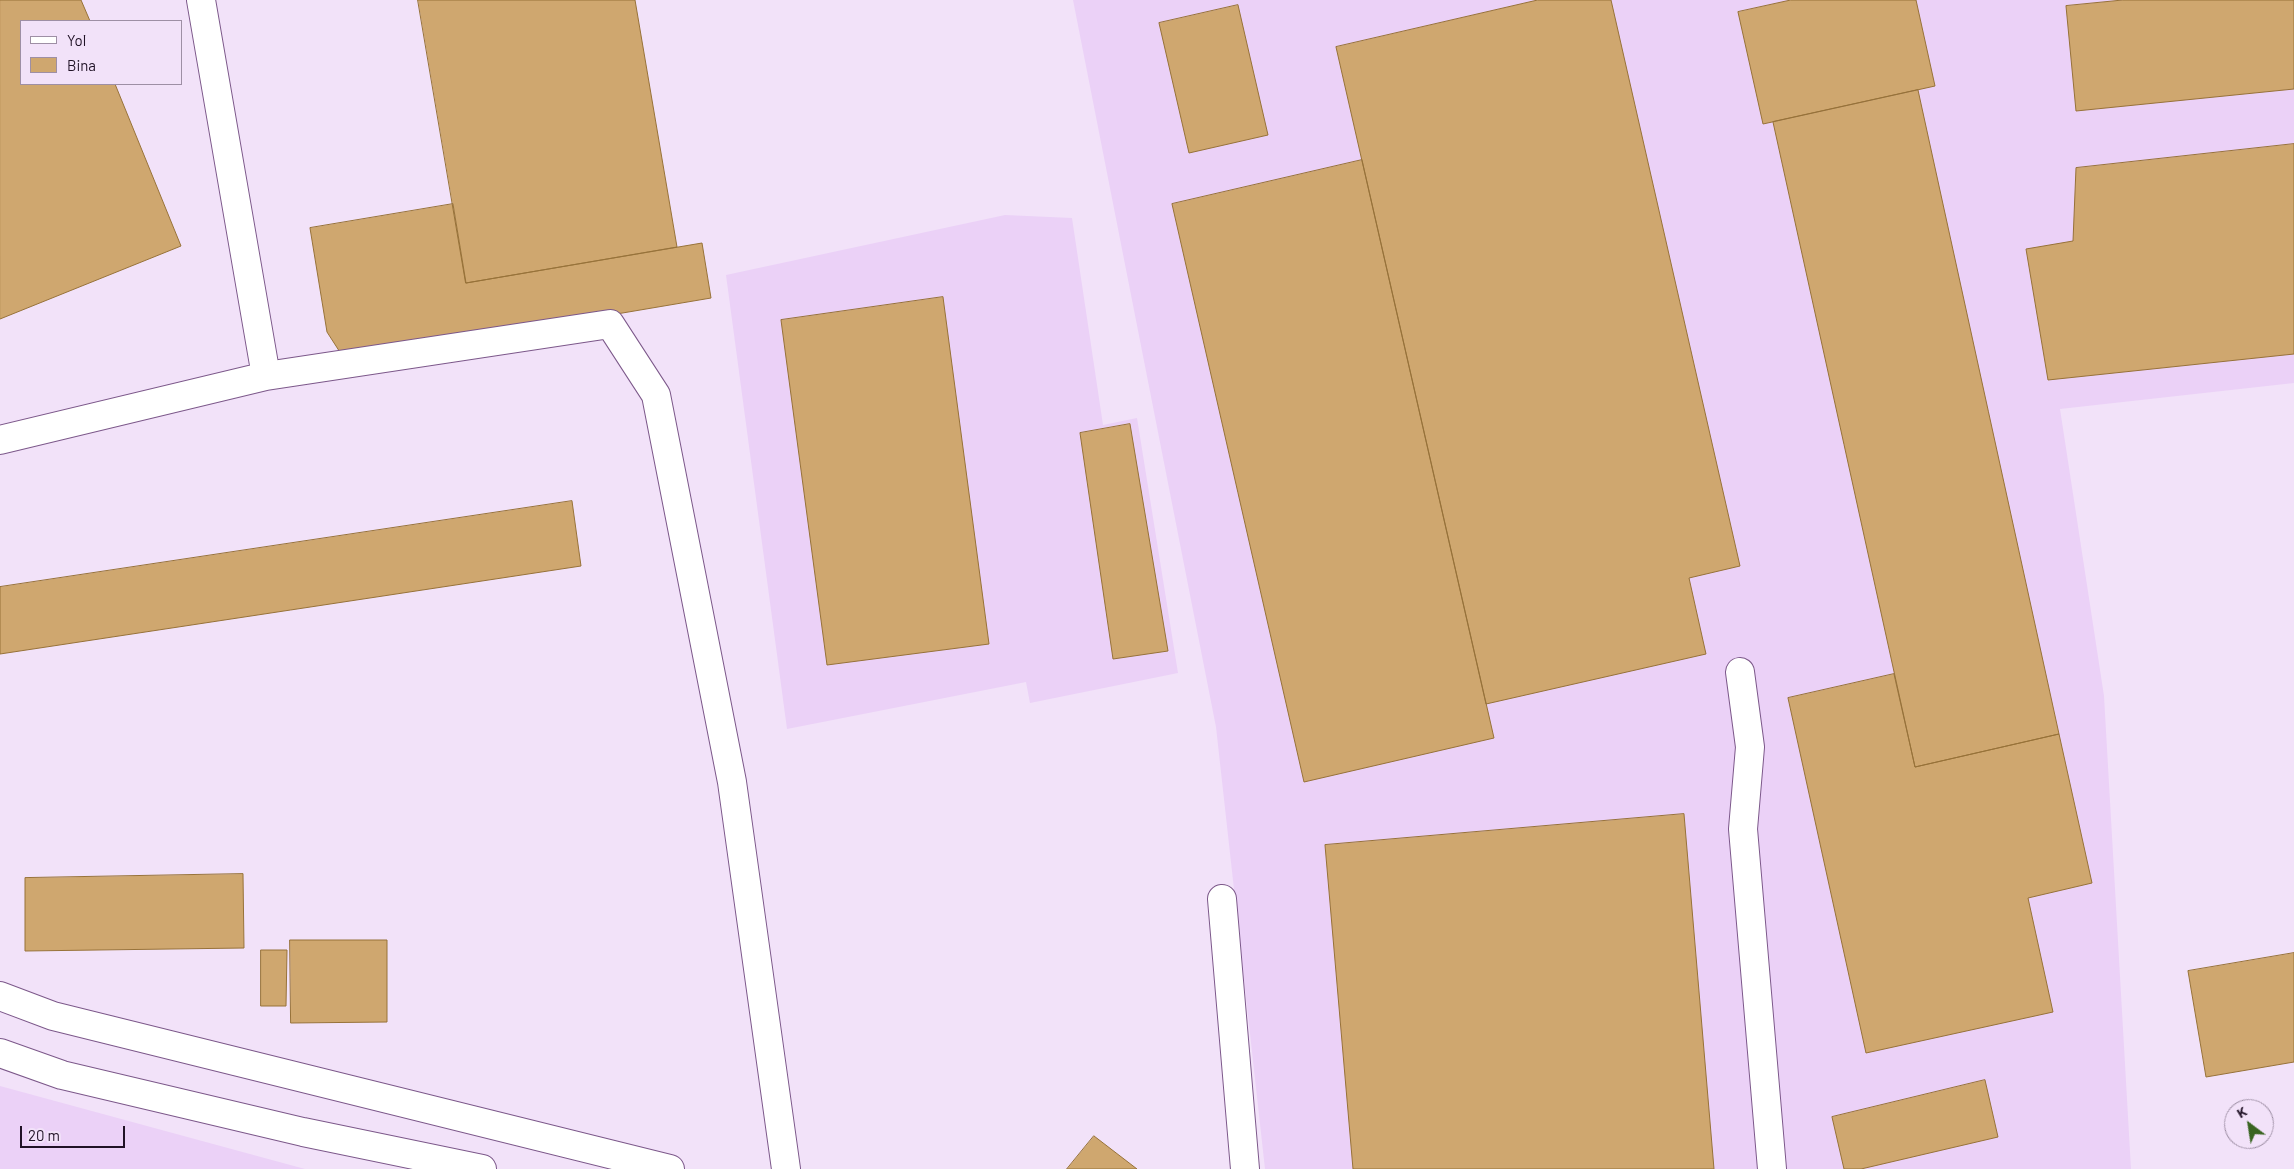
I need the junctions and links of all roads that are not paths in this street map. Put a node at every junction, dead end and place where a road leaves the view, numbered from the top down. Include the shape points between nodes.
1 (201, 0) edge
2 (266, 376) junction
3 (0, 440) edge
4 (1740, 672) dead end
5 (1222, 899) dead end
6 (0, 996) edge
7 (0, 1053) edge
8 (482, 1169) edge
9 (670, 1169) edge
10 (786, 1169) edge
11 (1245, 1169) edge
12 (1772, 1169) edge

1 - 2 street
2 - 3 street
2 - 10 street via 610,324 656,394 732,782
4 - 12 street via 1750,747 1743,828
5 - 11 street
6 - 9 street via 53,1016
7 - 8 street via 62,1075 303,1132

